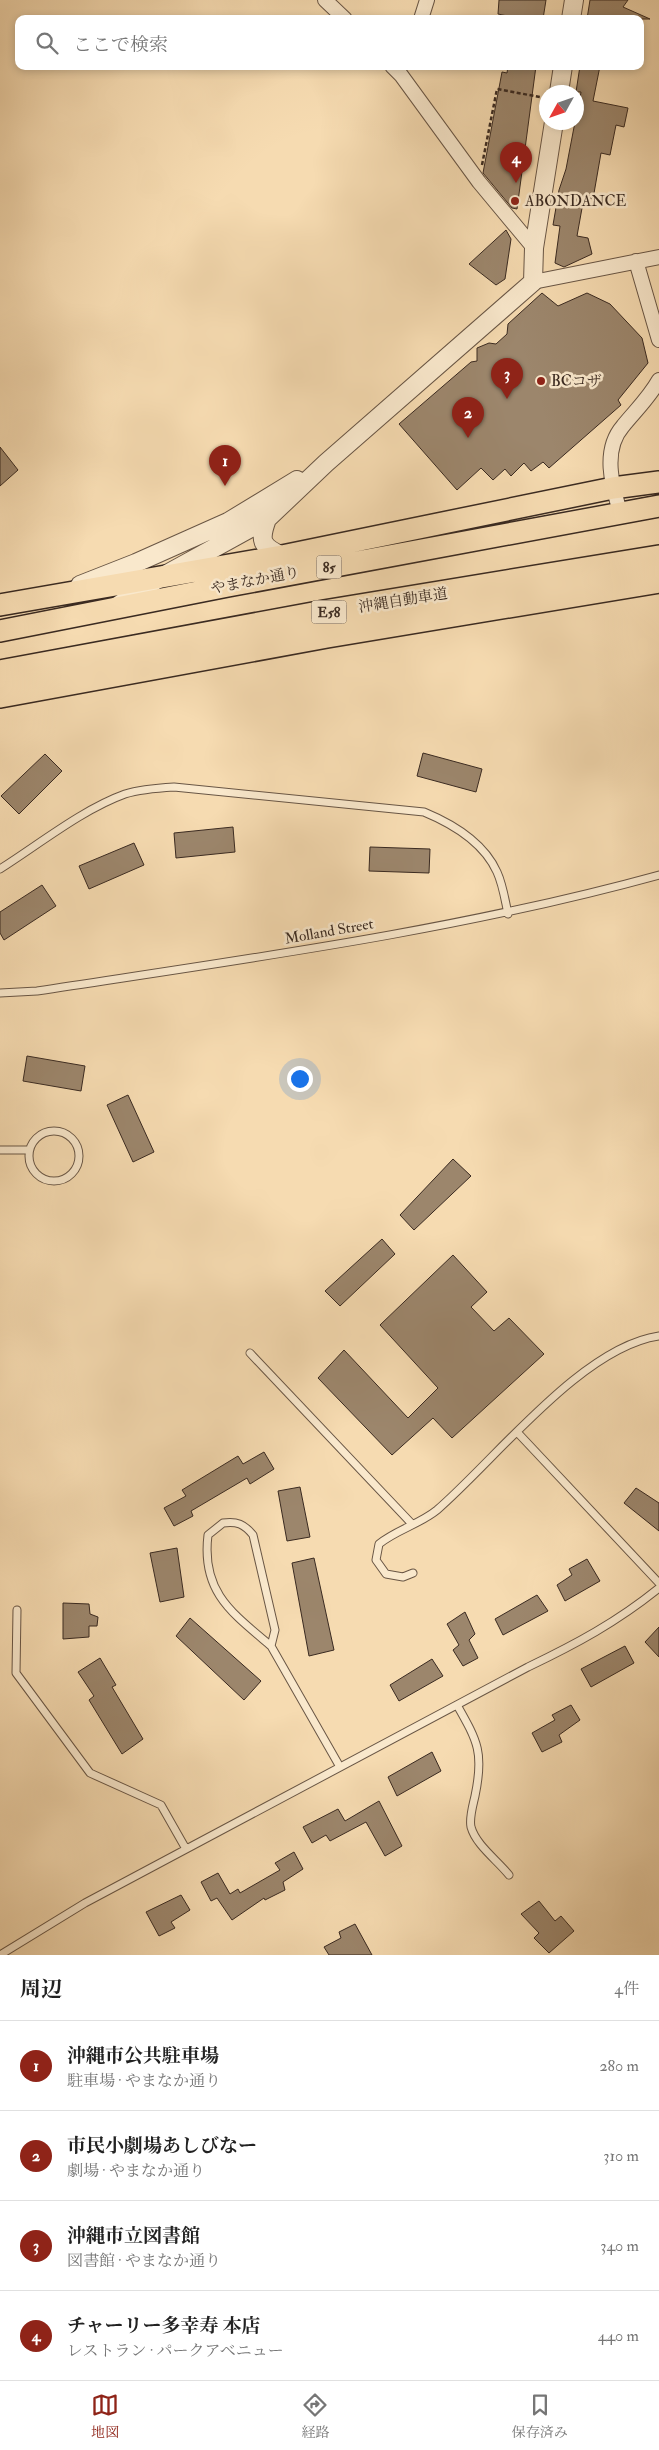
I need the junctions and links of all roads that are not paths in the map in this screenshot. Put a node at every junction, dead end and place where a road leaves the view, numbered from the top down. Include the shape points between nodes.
1 (325, 0) edge
2 (427, 0) edge
3 (574, 0) edge
4 (341, 15) edge
5 (422, 15) edge
6 (572, 15) edge
7 (400, 70) edge
8 (561, 70) edge
9 (556, 85) edge
10 (553, 130) edge
11 (534, 248) junction
12 (659, 257) edge
13 (636, 262) junction
14 (533, 282) junction
15 (659, 340) edge
16 (659, 380) edge
17 (326, 463) junction
18 (659, 482) edge
19 (613, 488) junction
20 (659, 506) edge
21 (620, 512) junction
22 (267, 519) junction
23 (282, 556) junction
24 (659, 558) edge
25 (142, 579) junction
26 (659, 580) edge
27 (228, 586) junction
28 (0, 605) edge
29 (113, 609) junction
30 (0, 631) edge
31 (0, 673) edge
32 (0, 695) edge
33 (0, 869) edge
34 (659, 875) edge
35 (508, 914) junction
36 (0, 993) edge
37 (0, 1150) edge
38 (28, 1150) junction
39 (659, 1336) edge
40 (250, 1353) dead end
41 (517, 1432) junction
42 (412, 1524) junction
43 (413, 1573) dead end
44 (659, 1584) edge
45 (659, 1588) edge
46 (17, 1610) dead end
47 (271, 1646) junction
48 (457, 1705) junction
49 (340, 1767) junction
50 (186, 1849) junction
51 (509, 1874) dead end
52 (5, 1954) edge

1 - 4 street
2 - 5 street
3 - 6 street
7 - 11 street via 479,182
8 - 9 street
10 - 11 street
11 - 14 street
12 - 13 street
13 - 14 street
13 - 15 street
14 - 17 street
16 - 19 street via 646,402 621,428 610,454
17 - 22 street
17 - 25 street
18 - 19 main road, やまなか通り / 85
19 - 21 street
19 - 23 main road, やまなか通り / 85
20 - 21 main road, やまなか通り / 85
21 - 27 main road, やまなか通り / 85
22 - 23 street via 262,540 268,549
22 - 25 street
23 - 25 main road, やまなか通り / 85
24 - 31 highway, 沖縄自動車道 / E58 via 324,613
25 - 27 street via 157,594 199,585
25 - 28 main road, やまなか通り / 85
25 - 29 street
26 - 32 highway, 沖縄自動車道 / E58
27 - 29 main road, やまなか通り / 85
29 - 30 main road, やまなか通り / 85
33 - 35 lane via 96,808 145,789 174,787 424,812 446,822 486,854 498,873
34 - 35 lane, Molland Street
35 - 36 lane, Molland Street via 270,955 37,991
37 - 38 lane
38 - 38 lane via 40,1134 64,1132 78,1147 77,1167 70,1176 60,1180 42,1179 29,1163
39 - 41 lane via 641,1339 614,1351 555,1397
40 - 42 lane
41 - 42 lane via 436,1511
41 - 44 lane
42 - 43 lane via 379,1544 376,1560 386,1574 403,1577
45 - 48 lane via 591,1636
46 - 50 lane via 16,1673 90,1773 161,1805
47 - 47 lane via 276,1630 253,1535 239,1523 223,1523 208,1535 207,1554 212,1578 222,1602
47 - 49 lane
48 - 49 lane
48 - 51 lane via 474,1735 479,1752 480,1772 470,1825 477,1840
49 - 50 lane
50 - 52 lane via 85,1903

